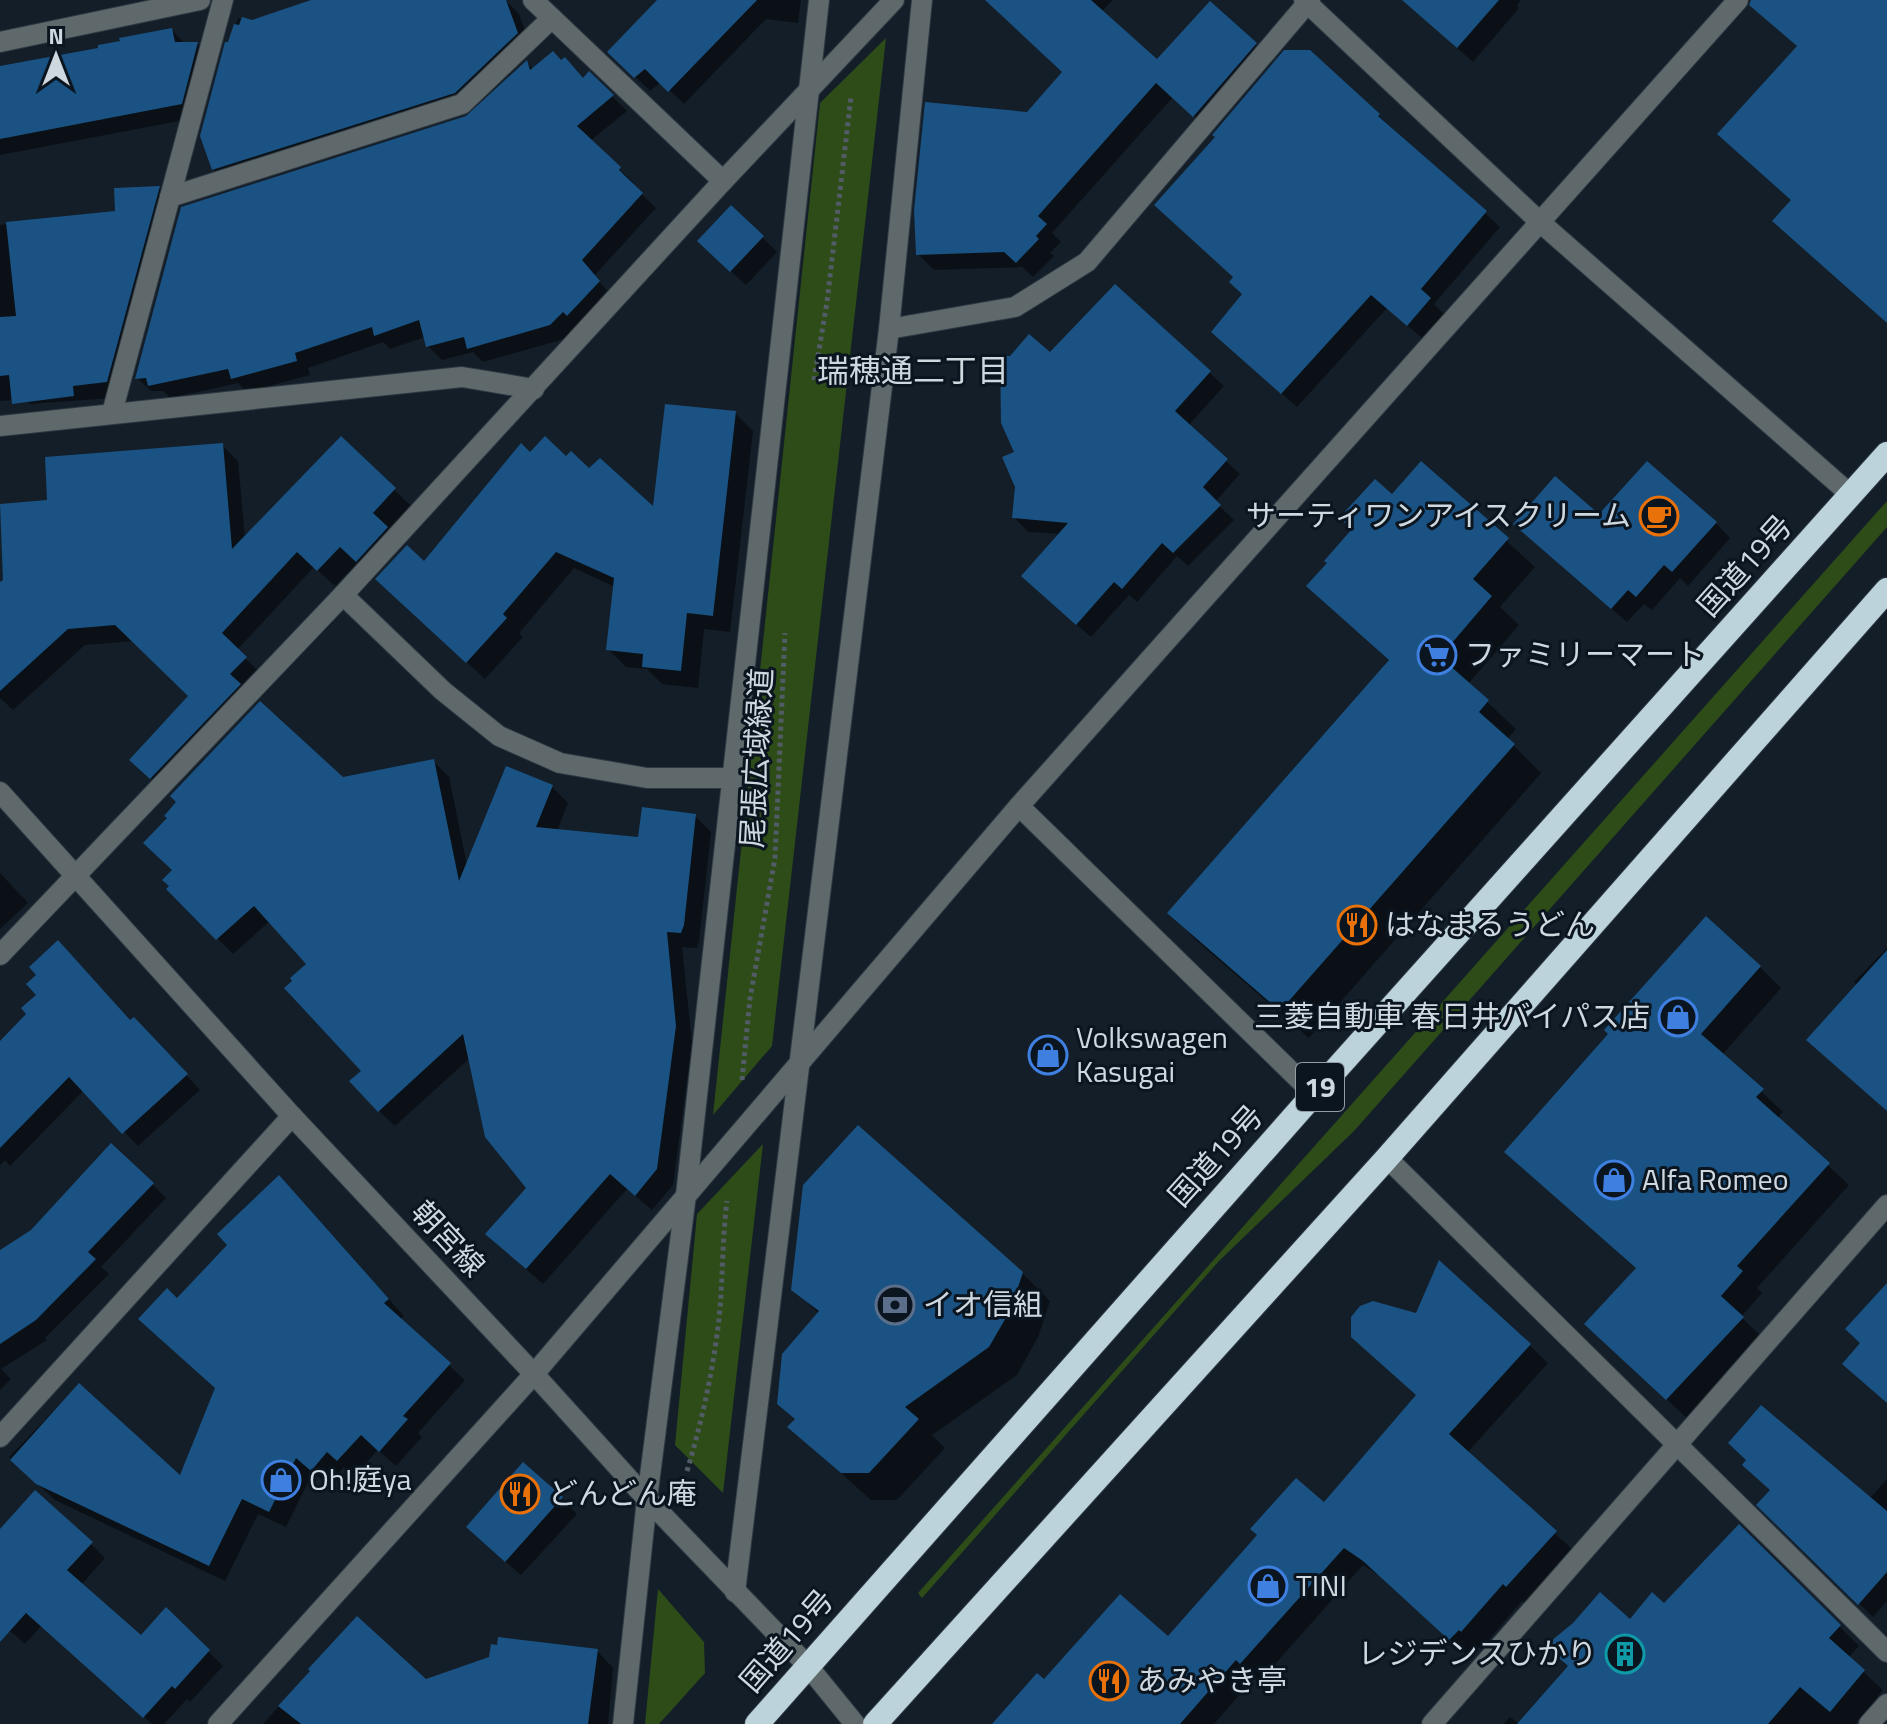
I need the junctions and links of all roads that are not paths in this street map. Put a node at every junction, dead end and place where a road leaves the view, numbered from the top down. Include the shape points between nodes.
1 (200, 0) edge
2 (223, 0) edge
3 (533, 0) edge
4 (819, 0) edge
5 (894, 0) edge
6 (922, 0) edge
7 (1738, 0) edge
8 (1307, 1) edge
9 (552, 18) junction
10 (0, 42) edge
11 (809, 91) junction
12 (723, 181) junction
13 (170, 197) junction
14 (1541, 223) junction
15 (889, 329) junction
16 (534, 389) junction
17 (112, 413) junction
18 (0, 426) edge
19 (1887, 454) edge
20 (1851, 495) junction
21 (1887, 590) edge
22 (343, 595) junction
23 (732, 778) junction
24 (0, 792) edge
25 (1019, 806) junction
26 (76, 874) junction
27 (0, 955) edge
28 (798, 1068) junction
29 (1314, 1094) junction
30 (292, 1116) junction
31 (1387, 1158) junction
32 (686, 1195) junction
33 (1887, 1205) edge
34 (534, 1374) junction
35 (0, 1437) edge
36 (1678, 1443) junction
37 (647, 1499) junction
38 (735, 1592) junction
39 (1887, 1652) edge
40 (807, 1665) junction
41 (1887, 1704) edge
42 (218, 1724) edge
43 (623, 1724) edge
44 (757, 1724) edge
45 (855, 1724) edge
46 (875, 1724) edge
47 (1432, 1724) edge
48 (1869, 1724) edge

1 - 10 street
2 - 13 street
3 - 9 street
4 - 11 street
5 - 11 street
6 - 15 street
7 - 14 street
8 - 14 street
8 - 15 street via 1087,262 1015,307
9 - 12 street
9 - 13 street via 462,104
11 - 12 street
11 - 23 street
12 - 16 street
13 - 17 street
14 - 20 street
14 - 25 street
15 - 28 street
16 - 17 street via 462,377
16 - 22 street
17 - 18 street
19 - 20 highway, 国道19号 / 19
20 - 29 highway, 国道19号 / 19
21 - 31 highway
22 - 23 street via 443,691 499,736 560,763 647,778
22 - 26 street
23 - 32 street
24 - 26 street, 朝宮線
25 - 28 street
25 - 29 street
26 - 27 street
26 - 30 street, 朝宮線
28 - 32 street
28 - 38 street
29 - 40 highway, 国道19号 / 19
30 - 34 street, 朝宮線
30 - 35 street
31 - 36 street
31 - 46 highway
32 - 34 street
32 - 37 street
33 - 36 street
34 - 37 street, 朝宮線
34 - 42 street
36 - 39 street
36 - 47 street
37 - 38 street, 朝宮線
37 - 43 street
38 - 40 street, 朝宮線
40 - 44 highway, 国道19号 / 19
40 - 45 street, 朝宮線
41 - 48 street

